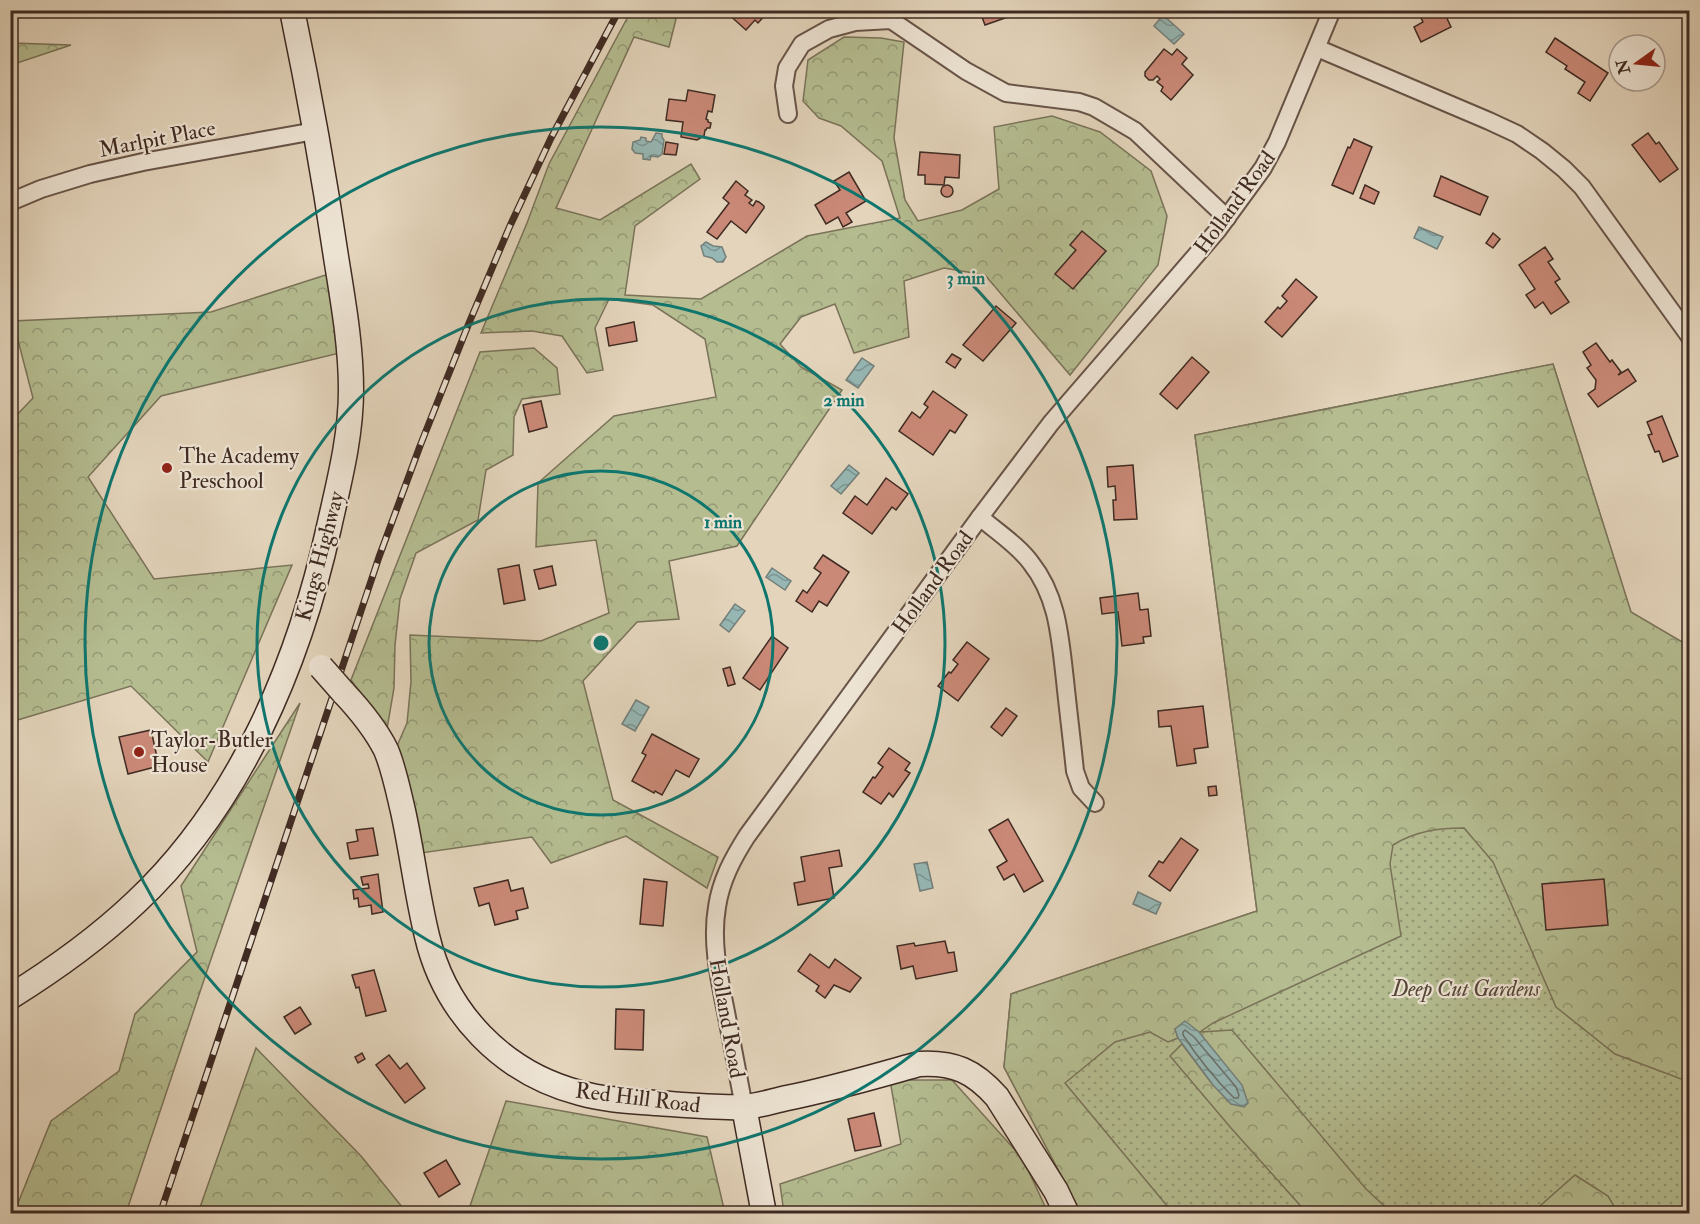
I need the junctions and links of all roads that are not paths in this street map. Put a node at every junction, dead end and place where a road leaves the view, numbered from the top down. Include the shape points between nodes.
1 (292, 10) edge
2 (1332, 10) edge
3 (892, 15) edge
4 (1317, 48) junction
5 (788, 114) dead end
6 (315, 131) junction
7 (10, 202) edge
8 (1227, 218) junction
9 (1689, 337) edge
10 (980, 517) junction
11 (295, 645) junction
12 (1095, 803) dead end
13 (10, 997) edge
14 (744, 1107) junction
15 (764, 1214) edge
16 (1067, 1214) edge

1 - 6 street, Kings Highway
2 - 4 street, Holland Road
3 - 5 street via 829,29 802,44 787,68 784,86
3 - 8 street via 966,71 1006,93 1079,102 1135,131
4 - 8 street, Holland Road via 1268,160
4 - 9 street via 1489,121 1542,151 1582,188
6 - 7 street, Marlpit Place via 90,174
6 - 11 street, Kings Highway via 348,338 351,390 347,445 322,558
8 - 10 street, Holland Road via 1051,423
10 - 12 street via 1031,562 1051,596 1075,771 1081,788
10 - 14 street, Holland Road via 747,836 727,871 717,906 715,944
11 - 13 street, Kings Highway via 260,731 234,778 169,868 98,936
11 - 14 street, Red Hill Road, bridge via 343,692 369,722 386,750 397,783 436,968 456,1006 483,1039 530,1074 582,1094 679,1105
14 - 15 street, Holland Road
14 - 16 street, Red Hill Road via 919,1064 962,1069 977,1077 997,1097

